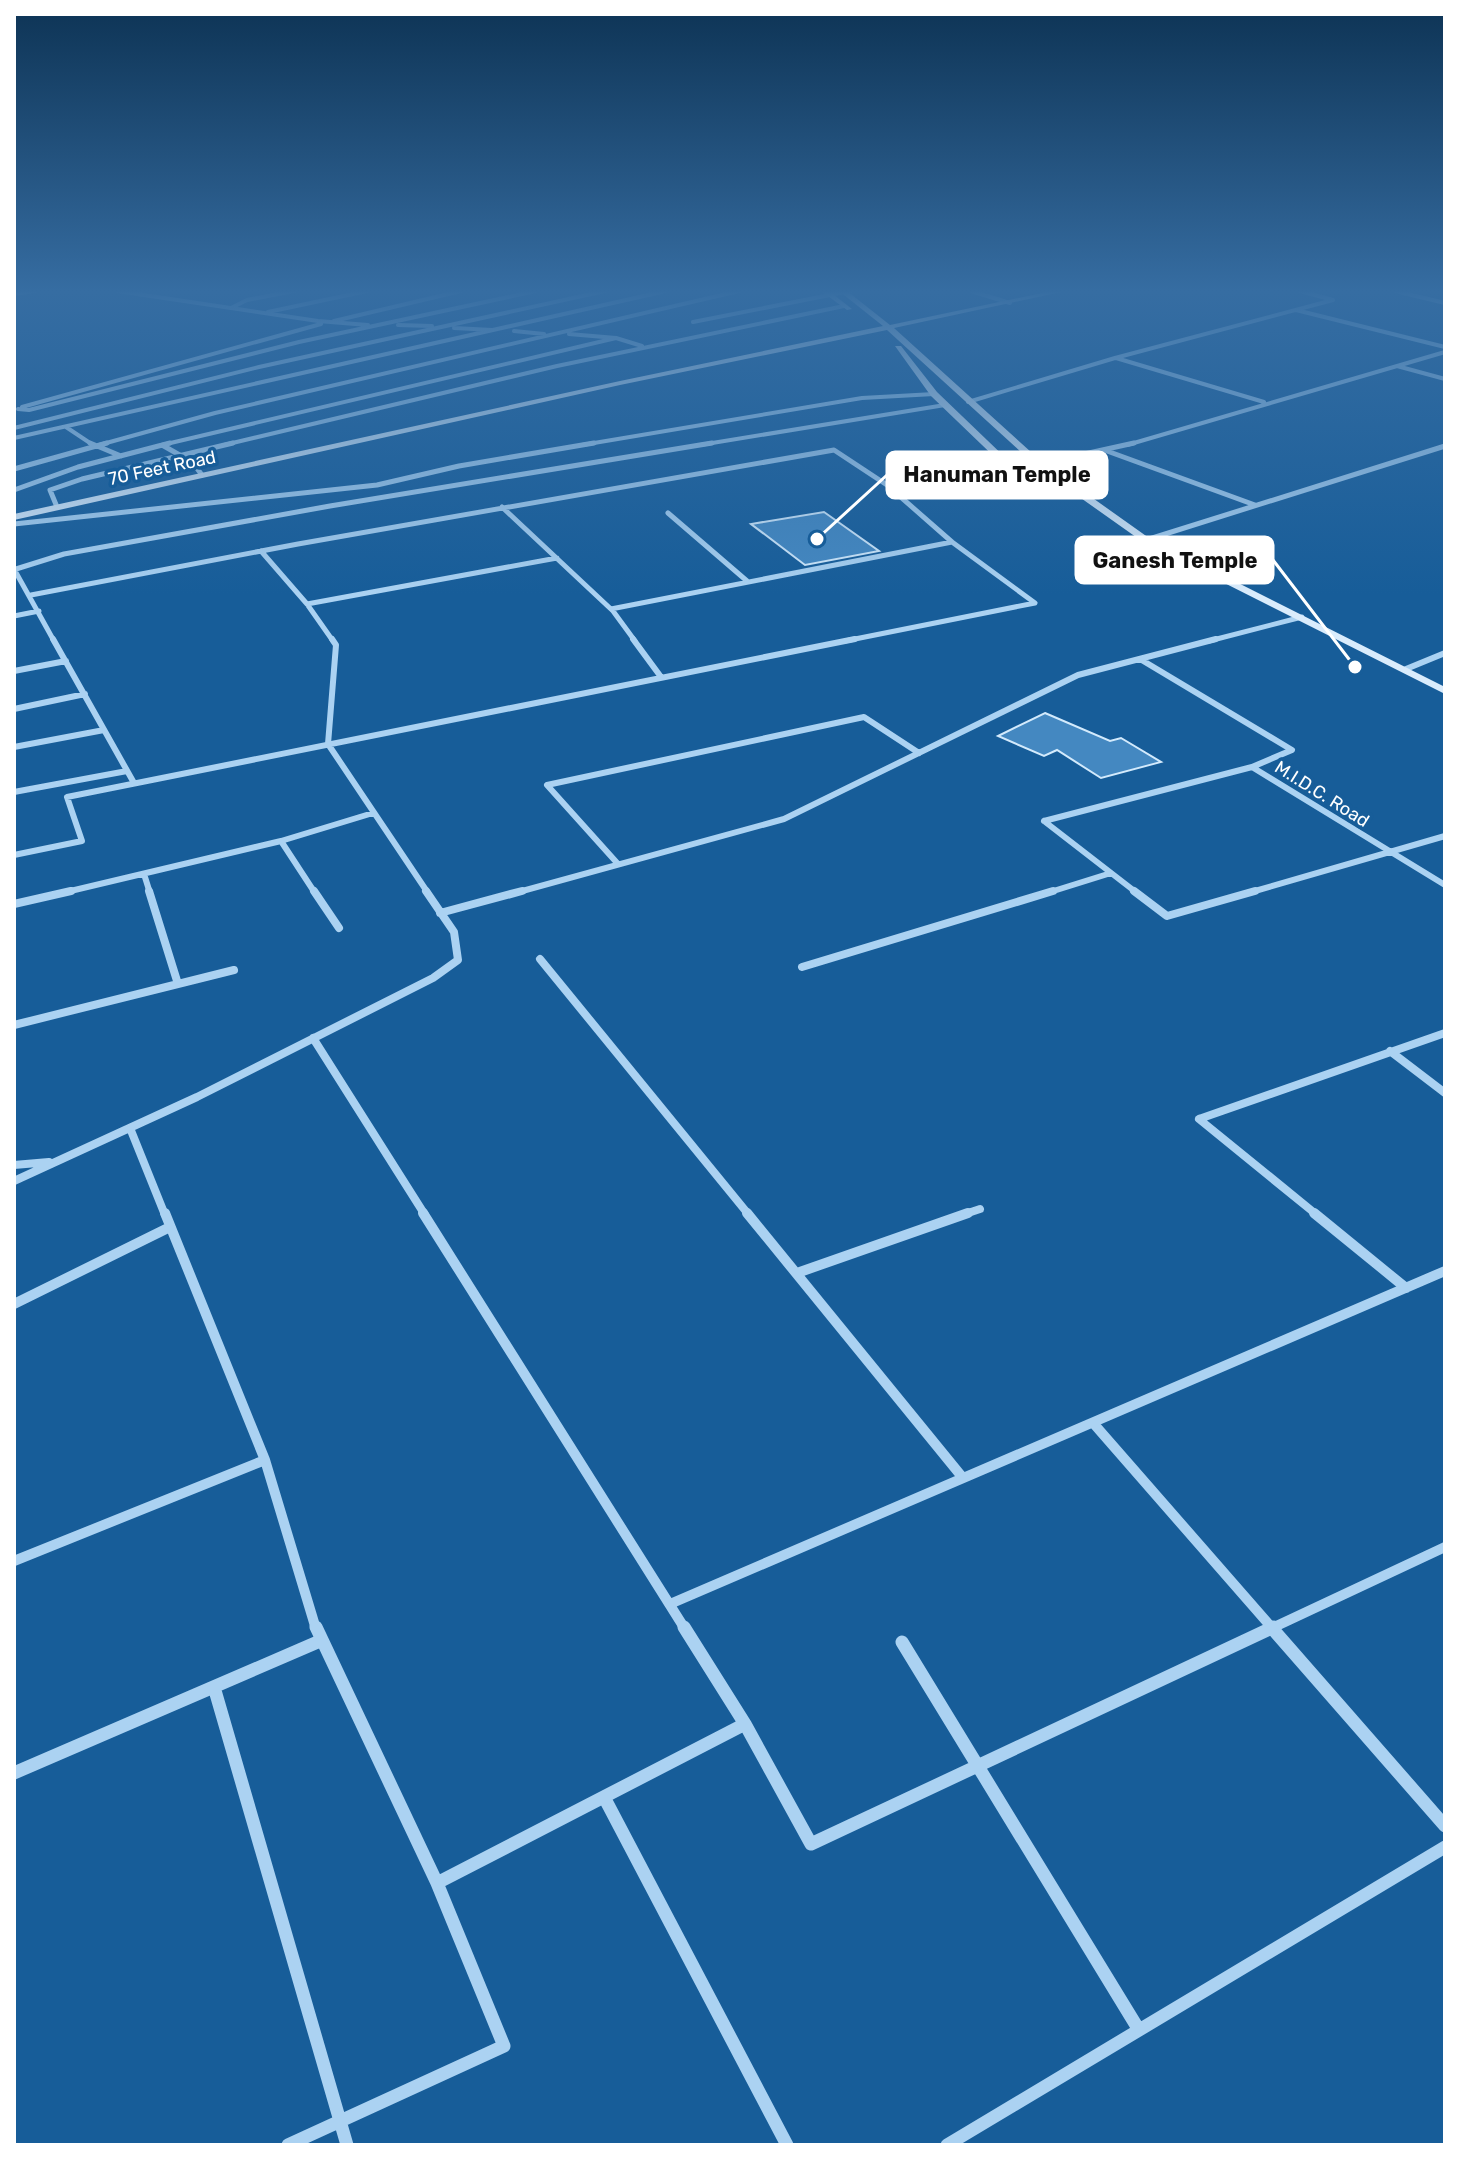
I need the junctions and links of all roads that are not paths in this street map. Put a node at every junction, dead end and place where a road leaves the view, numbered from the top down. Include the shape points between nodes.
1 (81, 392) edge
2 (101, 392) edge
3 (160, 392) edge
4 (225, 392) edge
5 (307, 392) edge
6 (388, 392) edge
7 (440, 392) edge
8 (580, 392) edge
9 (957, 392) edge
10 (1002, 392) edge
11 (1228, 392) edge
12 (1306, 392) edge
13 (934, 394) joint
14 (968, 402) junction
15 (1266, 403) junction
16 (945, 405) junction
17 (16, 410) edge
18 (66, 427) junction
19 (14, 428) edge
20 (14, 438) edge
21 (162, 445) junction
22 (1445, 446) edge
23 (96, 447) junction
24 (1107, 451) junction
25 (121, 456) junction
26 (181, 456) junction
27 (1039, 464) junction
28 (1010, 467) junction
29 (14, 469) edge
30 (202, 475) junction
31 (887, 485) junction
32 (14, 490) edge
33 (1256, 506) junction
34 (57, 507) junction
35 (502, 507) junction
36 (668, 513) dead end
37 (14, 517) edge
38 (14, 524) edge
39 (1146, 540) junction
40 (952, 542) junction
41 (261, 551) junction
42 (557, 558) junction
43 (15, 569) edge
44 (747, 581) junction
45 (31, 595) junction
46 (307, 604) junction
47 (611, 609) junction
48 (39, 611) junction
49 (14, 616) edge
50 (1302, 617) junction
51 (1445, 653) edge
52 (1140, 659) junction
53 (66, 661) junction
54 (1406, 669) junction
55 (14, 671) edge
56 (661, 677) junction
57 (1445, 691) edge
58 (85, 694) junction
59 (14, 709) edge
60 (104, 730) junction
61 (328, 744) junction
62 (14, 747) edge
63 (919, 753) junction
64 (1252, 767) junction
65 (127, 771) junction
66 (134, 783) junction
67 (14, 792) edge
68 (373, 813) junction
69 (1445, 836) edge
70 (281, 841) junction
71 (1390, 852) junction
72 (14, 855) edge
73 (618, 864) junction
74 (1111, 873) junction
75 (144, 874) junction
76 (1445, 885) edge
77 (14, 904) edge
78 (440, 913) junction
79 (339, 928) dead end
80 (540, 959) dead end
81 (802, 967) dead end
82 (234, 970) dead end
83 (178, 984) junction
84 (14, 1025) edge
85 (1445, 1033) edge
86 (313, 1038) junction
87 (1390, 1051) junction
88 (1445, 1093) edge
89 (130, 1128) junction
90 (56, 1162) junction
91 (14, 1165) edge
92 (14, 1181) edge
93 (980, 1209) dead end
94 (170, 1227) junction
95 (1445, 1271) edge
96 (797, 1273) junction
97 (1406, 1288) junction
98 (14, 1304) edge
99 (1094, 1424) junction
100 (265, 1460) junction
101 (963, 1478) junction
102 (1445, 1547) edge
103 (14, 1561) edge
104 (670, 1604) junction
105 (1272, 1628) junction
106 (320, 1641) junction
107 (902, 1642) dead end
108 (214, 1687) junction
109 (745, 1724) junction
110 (980, 1765) junction
111 (14, 1773) edge
112 (604, 1797) junction
113 (1445, 1826) edge
114 (1445, 1847) edge
115 (437, 1883) junction
116 (1139, 2030) junction
117 (342, 2121) junction
118 (288, 2145) edge
119 (347, 2145) edge
120 (787, 2145) edge
121 (947, 2145) edge

1 - 17 street
2 - 17 street
3 - 19 street
4 - 18 street
5 - 23 street
6 - 21 street
7 - 26 street
8 - 30 main road, 70 Feet Road
9 - 14 main road
10 - 14 street
11 - 15 street
12 - 15 street
13 - 16 main road
13 - 38 street via 862,398 459,466 377,485
14 - 27 main road
15 - 24 street
16 - 28 main road
16 - 43 street via 393,495 64,554
18 - 20 street
18 - 23 street
21 - 25 street
21 - 26 street
22 - 33 street
23 - 25 street
23 - 29 street
24 - 27 street
24 - 33 street
25 - 32 street
26 - 30 street
26 - 34 street via 50,490
27 - 28 main road
27 - 39 main road
28 - 31 street
30 - 34 main road, 70 Feet Road
31 - 35 street via 834,450
31 - 40 street
33 - 39 street
34 - 37 main road, 70 Feet Road
35 - 41 street
35 - 42 street
36 - 44 street
39 - 50 main road
40 - 44 street
40 - 56 street via 1035,603
41 - 45 street
41 - 46 street
42 - 46 street
42 - 47 street
43 - 45 street
44 - 47 street
45 - 48 street
46 - 61 street via 336,645
47 - 56 street
48 - 49 street
48 - 53 street
50 - 52 street
50 - 54 main road
51 - 54 street
52 - 63 street via 1078,675
52 - 64 street, M.I.D.C. Road via 1292,750
53 - 55 street
53 - 58 street
54 - 57 main road
56 - 61 street
58 - 59 street
58 - 60 street
60 - 62 street
60 - 65 street
61 - 66 street
61 - 68 street
63 - 73 street via 784,819
63 - 73 street via 864,717 547,785
64 - 71 street, M.I.D.C. Road
64 - 74 street via 1044,821
65 - 66 street
65 - 67 street
66 - 72 street via 67,797 82,841
68 - 70 street
68 - 78 street
69 - 71 street
70 - 75 street
70 - 79 street
71 - 74 street via 1167,916
71 - 76 street, M.I.D.C. Road
73 - 78 street
74 - 81 street
75 - 77 street
75 - 83 street
78 - 86 street via 454,932 458,960 433,978
80 - 96 street
82 - 83 street
83 - 84 street
85 - 87 street
86 - 89 street
86 - 104 street
87 - 88 street
87 - 97 street via 1199,1119
89 - 90 street
89 - 94 street
90 - 91 street
90 - 92 street
93 - 96 street
94 - 98 street
94 - 100 street
95 - 97 street
96 - 101 street
97 - 99 street
99 - 101 street
99 - 105 street
100 - 103 street
100 - 106 street
101 - 104 street
102 - 105 street
104 - 109 street
105 - 110 street
105 - 113 street
106 - 108 street
106 - 115 street
107 - 110 street
108 - 111 street
108 - 117 street
109 - 110 street via 811,1844
109 - 112 street
110 - 116 street
112 - 115 street
112 - 120 street
114 - 116 street
115 - 117 street via 504,2046
116 - 121 street
117 - 118 street
117 - 119 street

